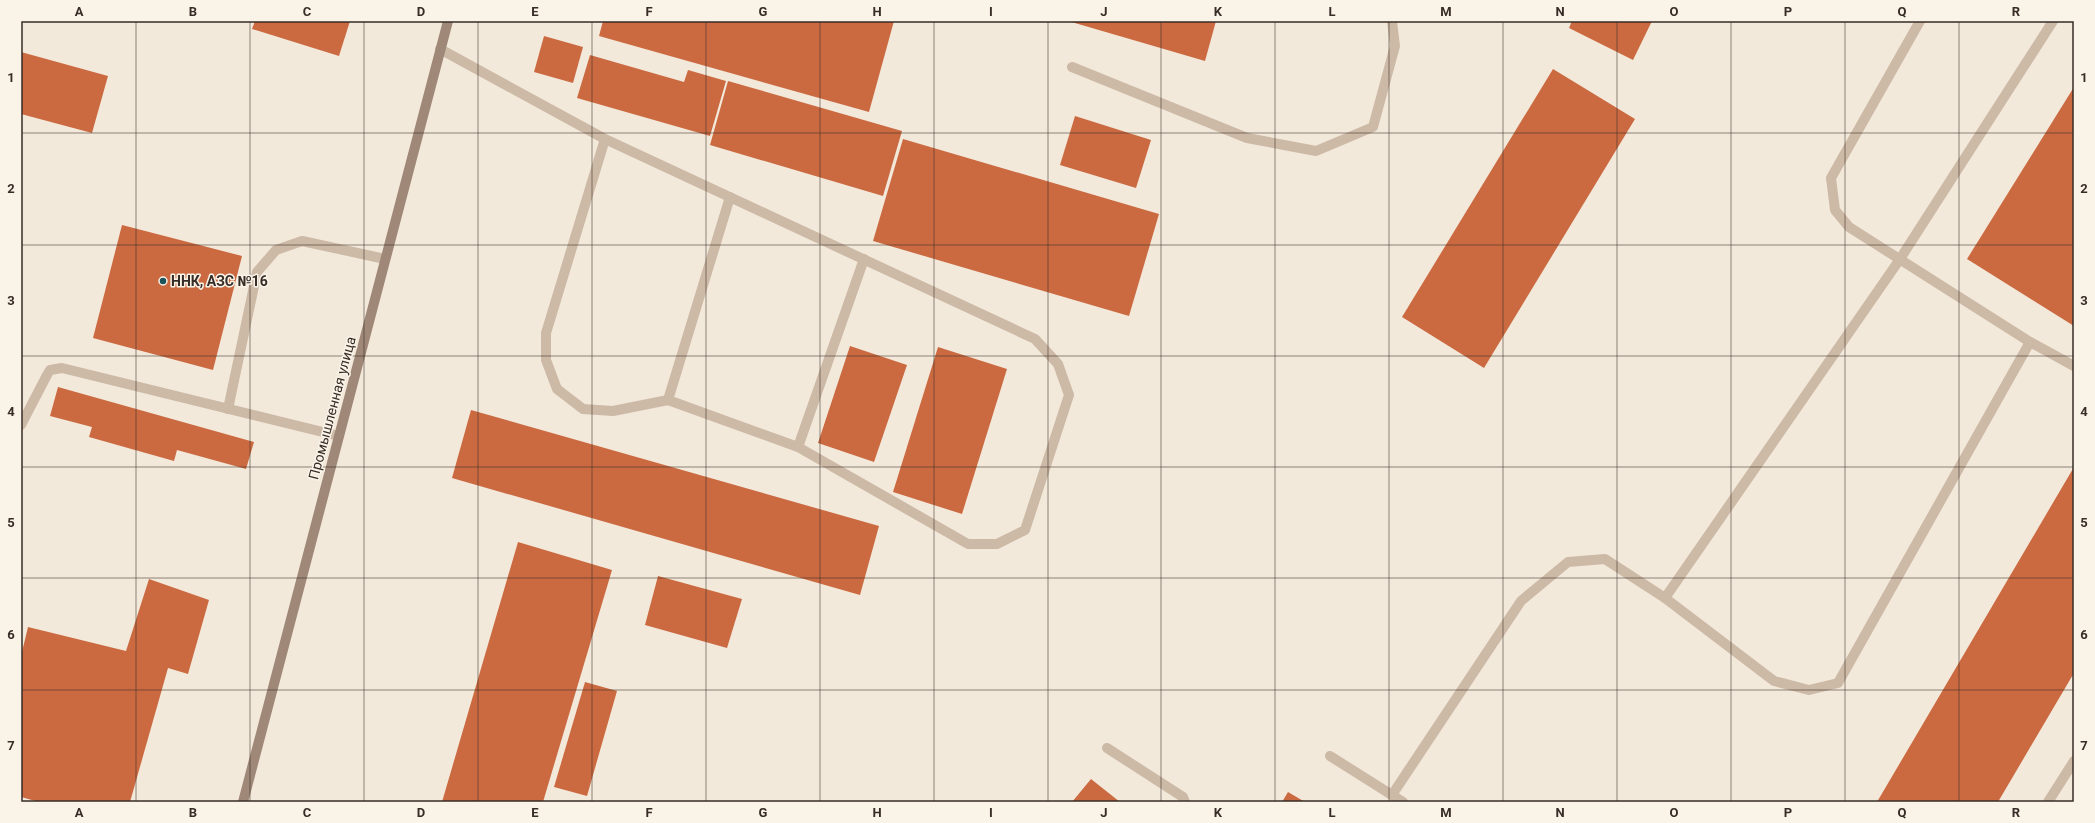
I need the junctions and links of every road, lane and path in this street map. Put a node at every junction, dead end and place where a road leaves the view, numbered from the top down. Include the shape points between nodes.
1 (448, 21) edge
2 (1392, 21) edge
3 (1920, 21) edge
4 (2053, 21) edge
5 (440, 49) junction
6 (1072, 67) dead end
7 (606, 139) junction
8 (730, 197) junction
9 (385, 259) junction
10 (864, 259) junction
11 (1900, 259) junction
12 (2030, 342) junction
13 (2074, 366) edge
14 (668, 400) junction
15 (25, 409) edge
16 (228, 409) junction
17 (21, 425) edge
18 (339, 436) junction
19 (798, 446) junction
20 (1665, 598) junction
21 (1107, 748) dead end
22 (1330, 756) dead end
23 (2074, 761) edge
24 (1392, 795) junction
25 (243, 802) edge
26 (1185, 802) edge
27 (1403, 802) edge
28 (2048, 802) edge

1 - 5 street, Промышленная улица
2 - 6 street via 1395,46 1373,127 1316,151 1247,138
3 - 11 street via 1831,178 1835,210 1849,227
4 - 11 street
5 - 7 street
5 - 9 street, Промышленная улица
7 - 8 street
7 - 14 street via 546,332 546,360 557,389 583,409 613,411
8 - 10 street
8 - 14 street
9 - 16 street via 302,241 276,250 257,272
9 - 18 street, Промышленная улица
10 - 19 street
10 - 19 street via 1035,339 1058,364 1069,395 1025,530 997,544 968,544
11 - 12 street
11 - 20 street
12 - 13 street
12 - 20 street via 1838,683 1810,690 1774,681
14 - 19 street
15 - 16 street via 50,370 56,368
15 - 17 street
16 - 18 street
18 - 25 street, Промышленная улица
20 - 24 street via 1605,559 1568,562 1521,601
21 - 26 street via 1183,796
22 - 24 street
23 - 28 street
24 - 27 street

